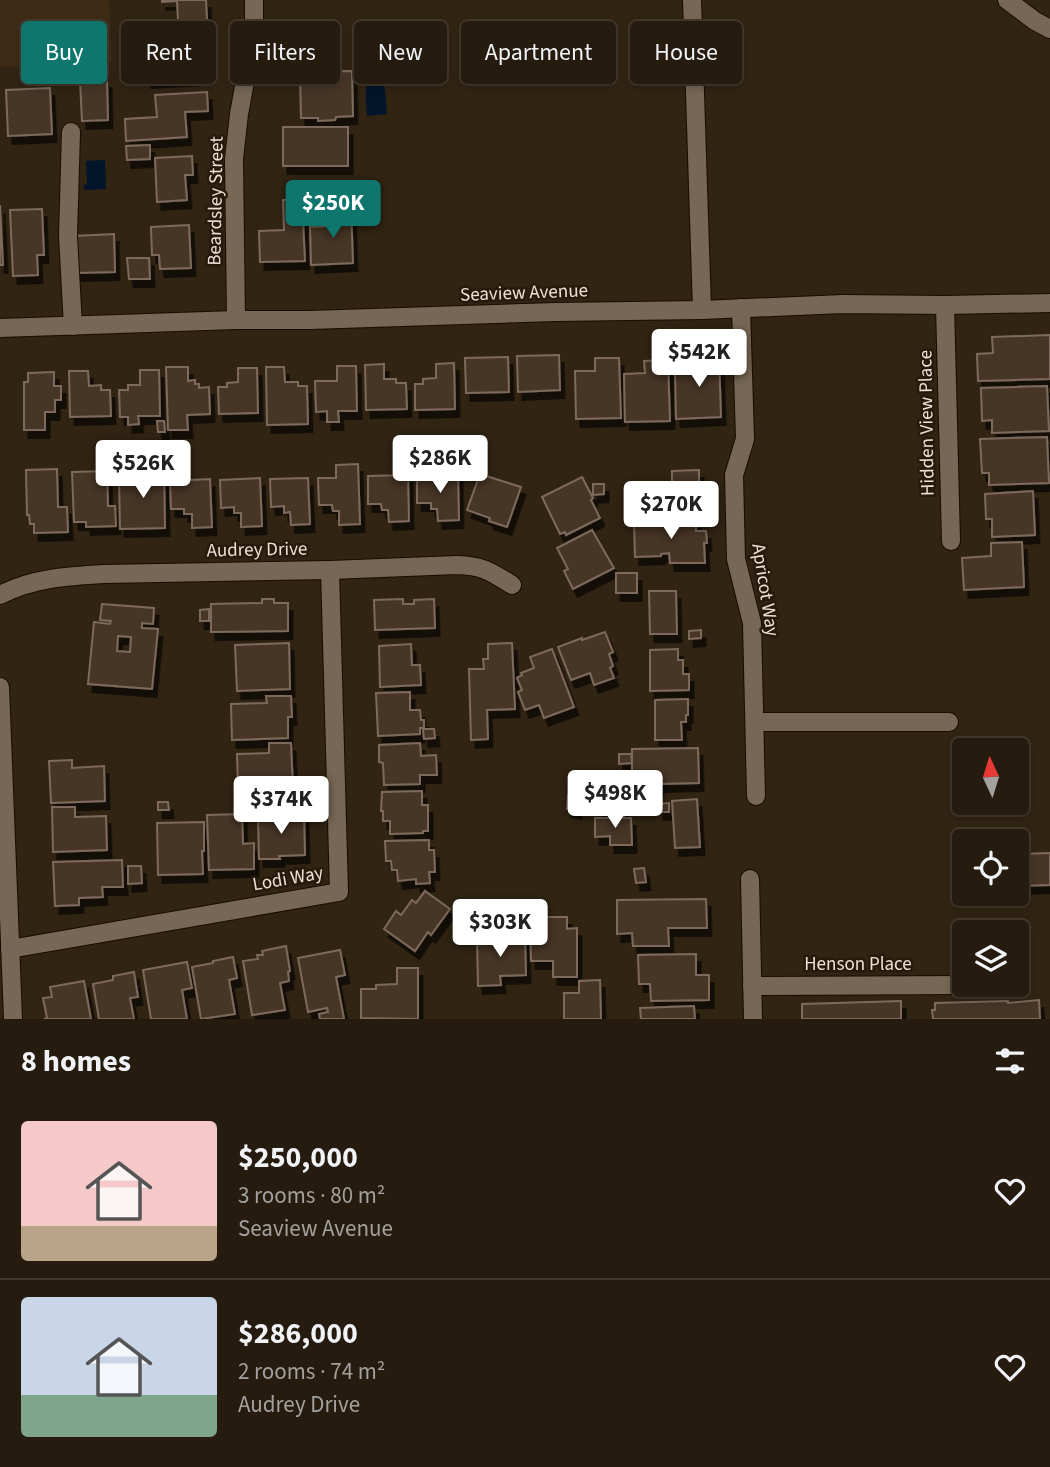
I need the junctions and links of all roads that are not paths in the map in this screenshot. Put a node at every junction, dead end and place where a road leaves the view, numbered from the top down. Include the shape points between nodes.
1 (254, 0) edge
2 (692, 0) edge
3 (1007, 0) edge
4 (1050, 29) edge
5 (71, 132) dead end
6 (1050, 303) edge
7 (945, 305) junction
8 (741, 309) junction
9 (702, 310) junction
10 (236, 320) junction
11 (73, 326) junction
12 (0, 328) edge
13 (951, 541) dead end
14 (330, 570) junction
15 (512, 584) dead end
16 (0, 595) edge
17 (0, 687) edge
18 (755, 722) junction
19 (949, 722) dead end
20 (756, 796) dead end
21 (750, 879) dead end
22 (10, 949) junction
23 (952, 985) edge
24 (752, 986) junction
25 (13, 1019) edge
26 (753, 1019) edge

1 - 10 street, Beardsley Street via 254,33 234,159
2 - 9 street
3 - 4 street
5 - 11 street via 68,236
6 - 7 street, Seaview Avenue
7 - 8 street, Seaview Avenue
7 - 13 street, Hidden View Place
8 - 9 street, Seaview Avenue
8 - 18 street, Apricot Way via 745,439 734,475 736,558 752,623
9 - 10 street, Seaview Avenue
10 - 11 street, Seaview Avenue
11 - 12 street, Seaview Avenue
14 - 15 street, Audrey Drive via 472,565
14 - 16 street, Audrey Drive via 82,575 39,581
14 - 22 street, Lodi Way via 339,892
17 - 22 street
18 - 19 street
18 - 20 street, Apricot Way
21 - 24 street
22 - 25 street
23 - 24 street, Henson Place
24 - 26 street

